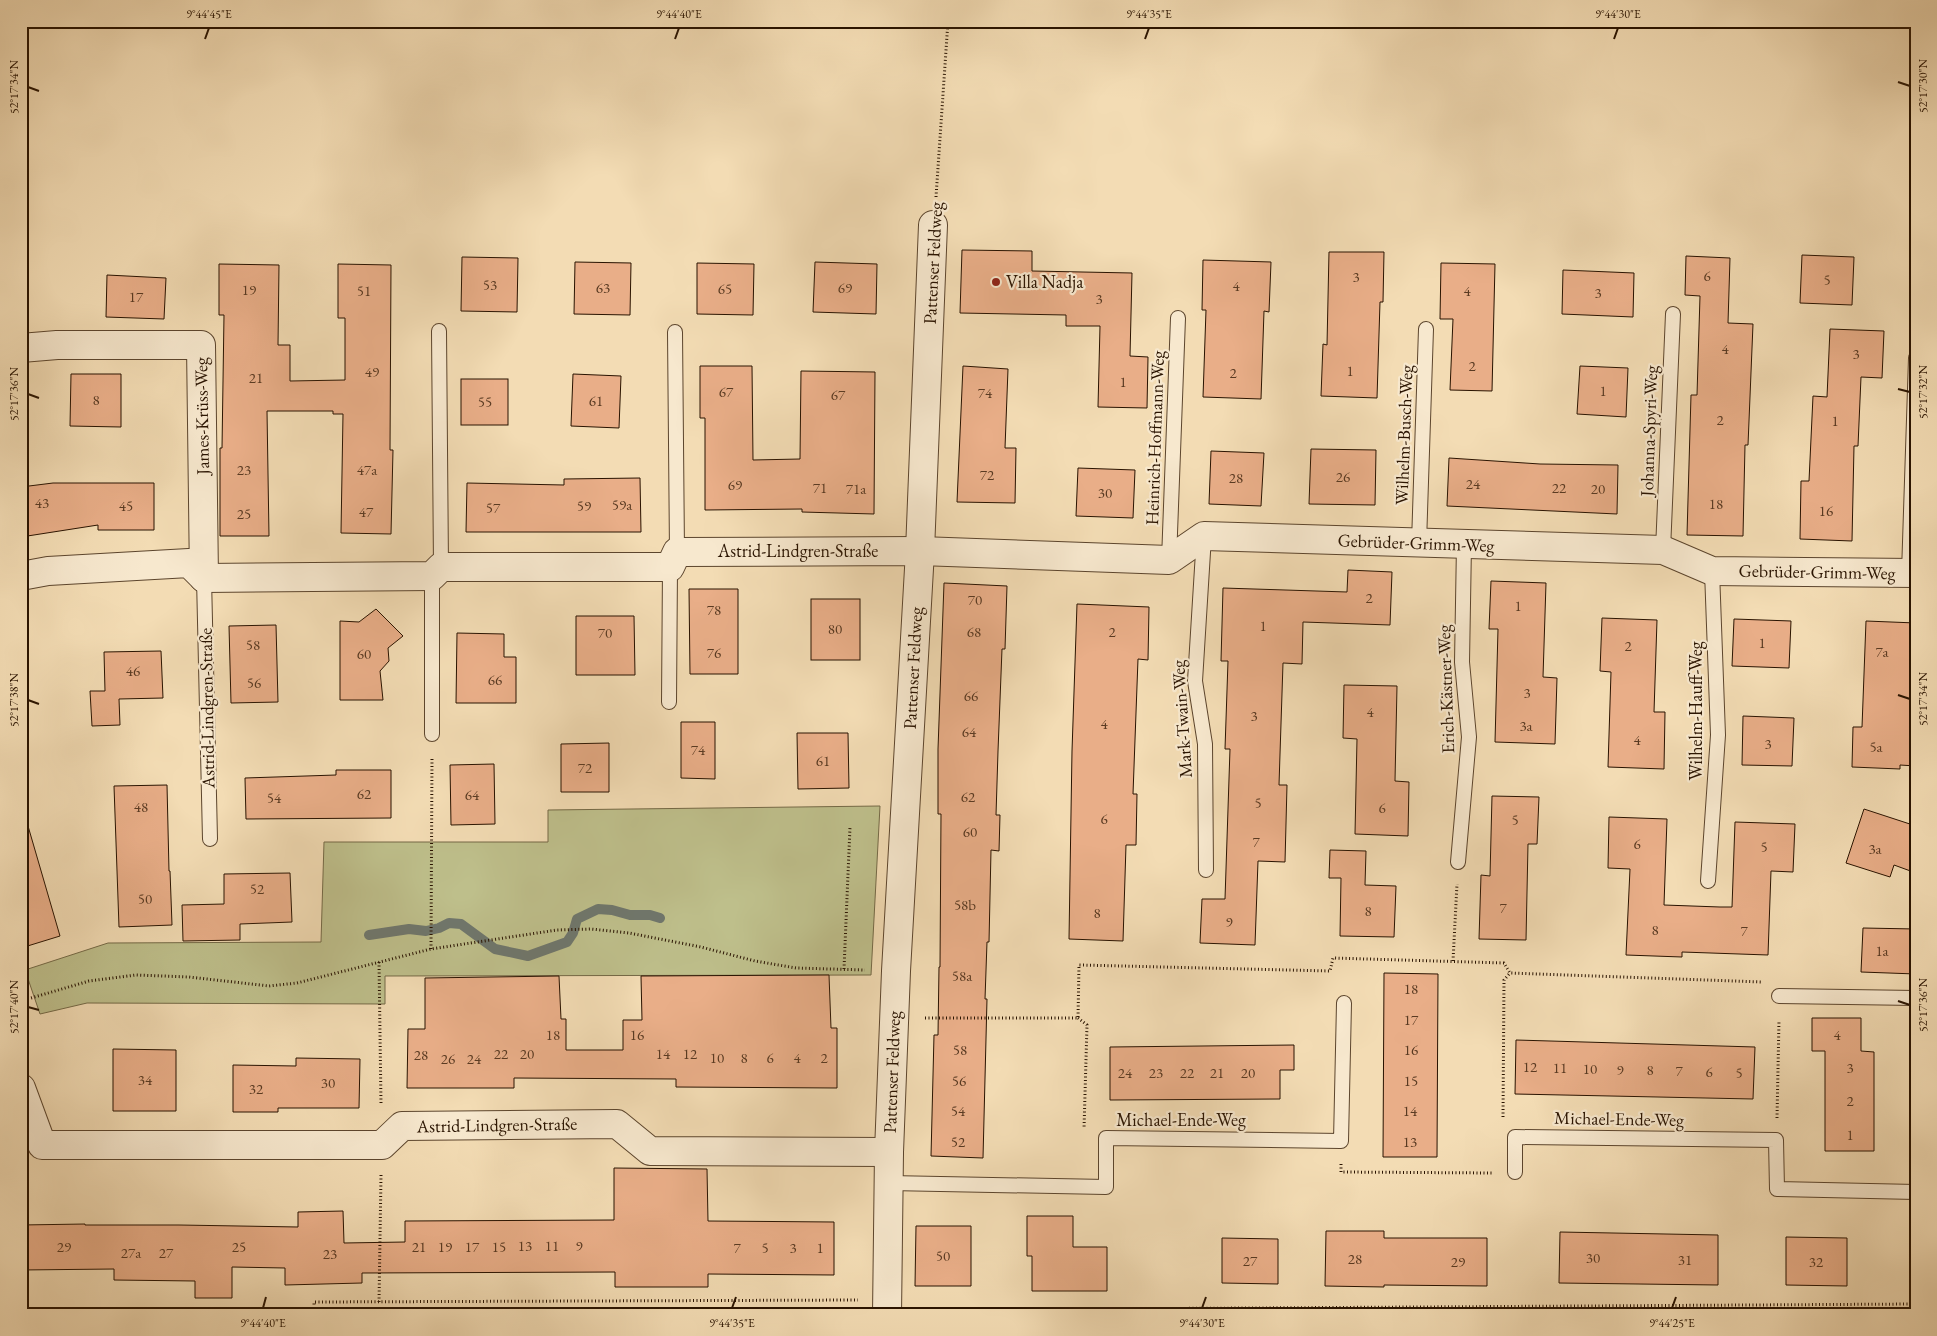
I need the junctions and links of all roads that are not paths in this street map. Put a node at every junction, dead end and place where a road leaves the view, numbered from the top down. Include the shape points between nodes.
1 (933, 225) road end
2 (1673, 314) dead end
3 (1178, 318) dead end
4 (1426, 329) dead end
5 (439, 331) dead end
6 (676, 332) dead end
7 (21, 348) edge
8 (1916, 358) edge
9 (1204, 536) junction
10 (1419, 543) junction
11 (1464, 544) junction
12 (920, 550) junction
13 (1663, 550) junction
14 (674, 559) junction
15 (1170, 560) junction
16 (1712, 571) junction
17 (437, 572) junction
18 (1912, 573) edge
19 (21, 576) edge
20 (204, 578) junction
21 (670, 702) dead end
22 (432, 734) road end
23 (210, 839) dead end
24 (1458, 862) road end
25 (1206, 870) dead end
26 (1708, 881) dead end
27 (1779, 996) road end
28 (1916, 998) edge
29 (1344, 1003) dead end
30 (21, 1088) edge
31 (889, 1152) junction
32 (1515, 1172) road end
33 (889, 1183) junction
34 (1916, 1192) edge
35 (887, 1308) edge

1 - 12 street, Pattenser Feldweg
2 - 13 lane, Johanna-Spyri-Weg
3 - 15 lane, Heinrich-Hoffmann-Weg
4 - 10 lane, Wilhelm-Busch-Weg
5 - 17 lane
6 - 14 lane
7 - 20 street, James-Krüss-Weg via 201,345
8 - 18 lane
9 - 10 street, Gebrüder-Grimm-Weg
9 - 15 street
9 - 25 lane, Mark-Twain-Weg via 1195,681 1205,744
10 - 11 street, Gebrüder-Grimm-Weg
11 - 13 street, Gebrüder-Grimm-Weg
11 - 24 lane, Erich-Kästner-Weg via 1462,662 1470,737
12 - 14 street, Astrid-Lindgren-Straße
12 - 15 street
12 - 31 street, Pattenser Feldweg
13 - 16 street, Gebrüder-Grimm-Weg
14 - 17 street, Astrid-Lindgren-Straße
14 - 21 lane
16 - 18 street, Gebrüder-Grimm-Weg
16 - 26 lane, Wilhelm-Hauff-Weg via 1718,734
17 - 20 street, Astrid-Lindgren-Straße
17 - 22 lane
19 - 20 street via 48,571 189,562
20 - 23 lane, Astrid-Lindgren-Straße
27 - 28 lane
29 - 33 lane, Michael-Ende-Weg via 1341,1141 1106,1138 1106,1188
30 - 31 street, Astrid-Lindgren-Straße via 42,1145 382,1145 402,1126 617,1124 650,1151
31 - 33 street, Pattenser Feldweg
32 - 34 lane, Michael-Ende-Weg via 1515,1137 1776,1140 1776,1189
33 - 35 street, Pattenser Feldweg

